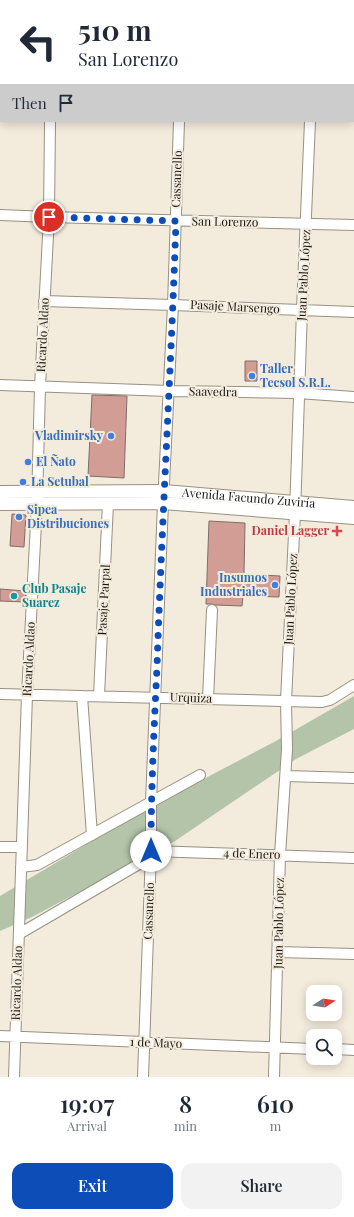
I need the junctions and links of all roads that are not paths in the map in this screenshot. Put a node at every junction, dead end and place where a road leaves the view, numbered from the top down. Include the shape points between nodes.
1 (50, 122) edge
2 (179, 122) edge
3 (310, 122) edge
4 (0, 215) edge
5 (49, 217) junction
6 (176, 221) junction
7 (306, 223) junction
8 (354, 225) edge
9 (44, 301) junction
10 (173, 305) junction
11 (302, 310) junction
12 (354, 312) edge
13 (0, 384) edge
14 (40, 387) junction
15 (169, 391) junction
16 (298, 393) junction
17 (354, 397) edge
18 (0, 492) edge
19 (163, 497) junction
20 (37, 498) junction
21 (108, 503) junction
22 (0, 504) edge
23 (354, 507) edge
24 (295, 508) junction
25 (354, 518) edge
26 (212, 610) dead end
27 (354, 685) edge
28 (0, 694) edge
29 (27, 695) junction
30 (82, 696) junction
31 (99, 696) junction
32 (155, 697) junction
33 (208, 699) junction
34 (286, 701) junction
35 (200, 775) dead end
36 (286, 776) junction
37 (354, 778) edge
38 (151, 802) junction
39 (92, 834) junction
40 (0, 847) edge
41 (22, 847) junction
42 (151, 854) junction
43 (280, 855) junction
44 (354, 858) edge
45 (21, 867) junction
46 (19, 934) junction
47 (278, 952) junction
48 (354, 954) edge
49 (0, 1036) edge
50 (15, 1036) junction
51 (144, 1042) junction
52 (275, 1048) junction
53 (306, 1049) edge
54 (342, 1049) edge
55 (354, 1050) edge
56 (14, 1077) edge
57 (143, 1077) edge
58 (274, 1077) edge

1 - 5 street, Ricardo Aldao
2 - 6 street, Cassanello
3 - 7 street, Juan Pablo López
4 - 5 street, San Lorenzo
5 - 6 street, San Lorenzo
5 - 9 street, Ricardo Aldao
6 - 7 street, San Lorenzo
6 - 10 street, Cassanello
7 - 8 street, San Lorenzo
7 - 11 street, Juan Pablo López
9 - 10 street, Pasaje Marsengo
9 - 14 street, Ricardo Aldao
10 - 11 street, Pasaje Marsengo
10 - 15 street, Cassanello
11 - 12 street, Pasaje Marsengo
11 - 16 street, Juan Pablo López
13 - 14 street, Saavedra
14 - 15 street, Saavedra
14 - 20 street, Ricardo Aldao
15 - 16 street, Saavedra
15 - 19 street, Cassanello
16 - 17 street, Saavedra
16 - 24 street, Juan Pablo López
18 - 20 main road, Avenida Facundo Zuviría
19 - 20 main road, Avenida Facundo Zuviría
19 - 21 main road, Avenida Facundo Zuviría
19 - 24 main road, Avenida Facundo Zuviría
19 - 32 street, Cassanello
20 - 21 main road, Avenida Facundo Zuviría
20 - 22 main road, Avenida Facundo Zuviría
20 - 29 street, Ricardo Aldao
21 - 31 street, Pasaje Parpal
23 - 24 main road, Avenida Facundo Zuviría
24 - 25 main road, Avenida Facundo Zuviría
24 - 34 street, Juan Pablo López
26 - 33 street
27 - 34 street, Urquiza via 322,702
28 - 29 street, Urquiza
29 - 30 street, Urquiza
29 - 41 street, Ricardo Aldao
30 - 31 street, Urquiza
30 - 39 street
31 - 32 street, Urquiza
32 - 33 street, Urquiza
32 - 38 street, Cassanello
33 - 34 street, Urquiza
34 - 36 street, Juan Pablo López
35 - 38 street
36 - 37 street
36 - 43 street, Juan Pablo López
38 - 39 street
38 - 42 street, Cassanello
39 - 45 street via 37,865
40 - 41 street
41 - 45 street, Ricardo Aldao
42 - 43 street, 4 de Enero
42 - 46 street
42 - 51 street, Cassanello
43 - 44 street, 4 de Enero
43 - 47 street, Juan Pablo López
45 - 46 street, Ricardo Aldao
46 - 50 street, Ricardo Aldao
47 - 48 street
47 - 52 street, Juan Pablo López
49 - 50 street, 1 de Mayo
50 - 51 street, 1 de Mayo
50 - 56 street, Ricardo Aldao
51 - 52 street, 1 de Mayo
51 - 57 street, Cassanello
52 - 53 street, 1 de Mayo
52 - 58 street, Juan Pablo López
54 - 55 street

